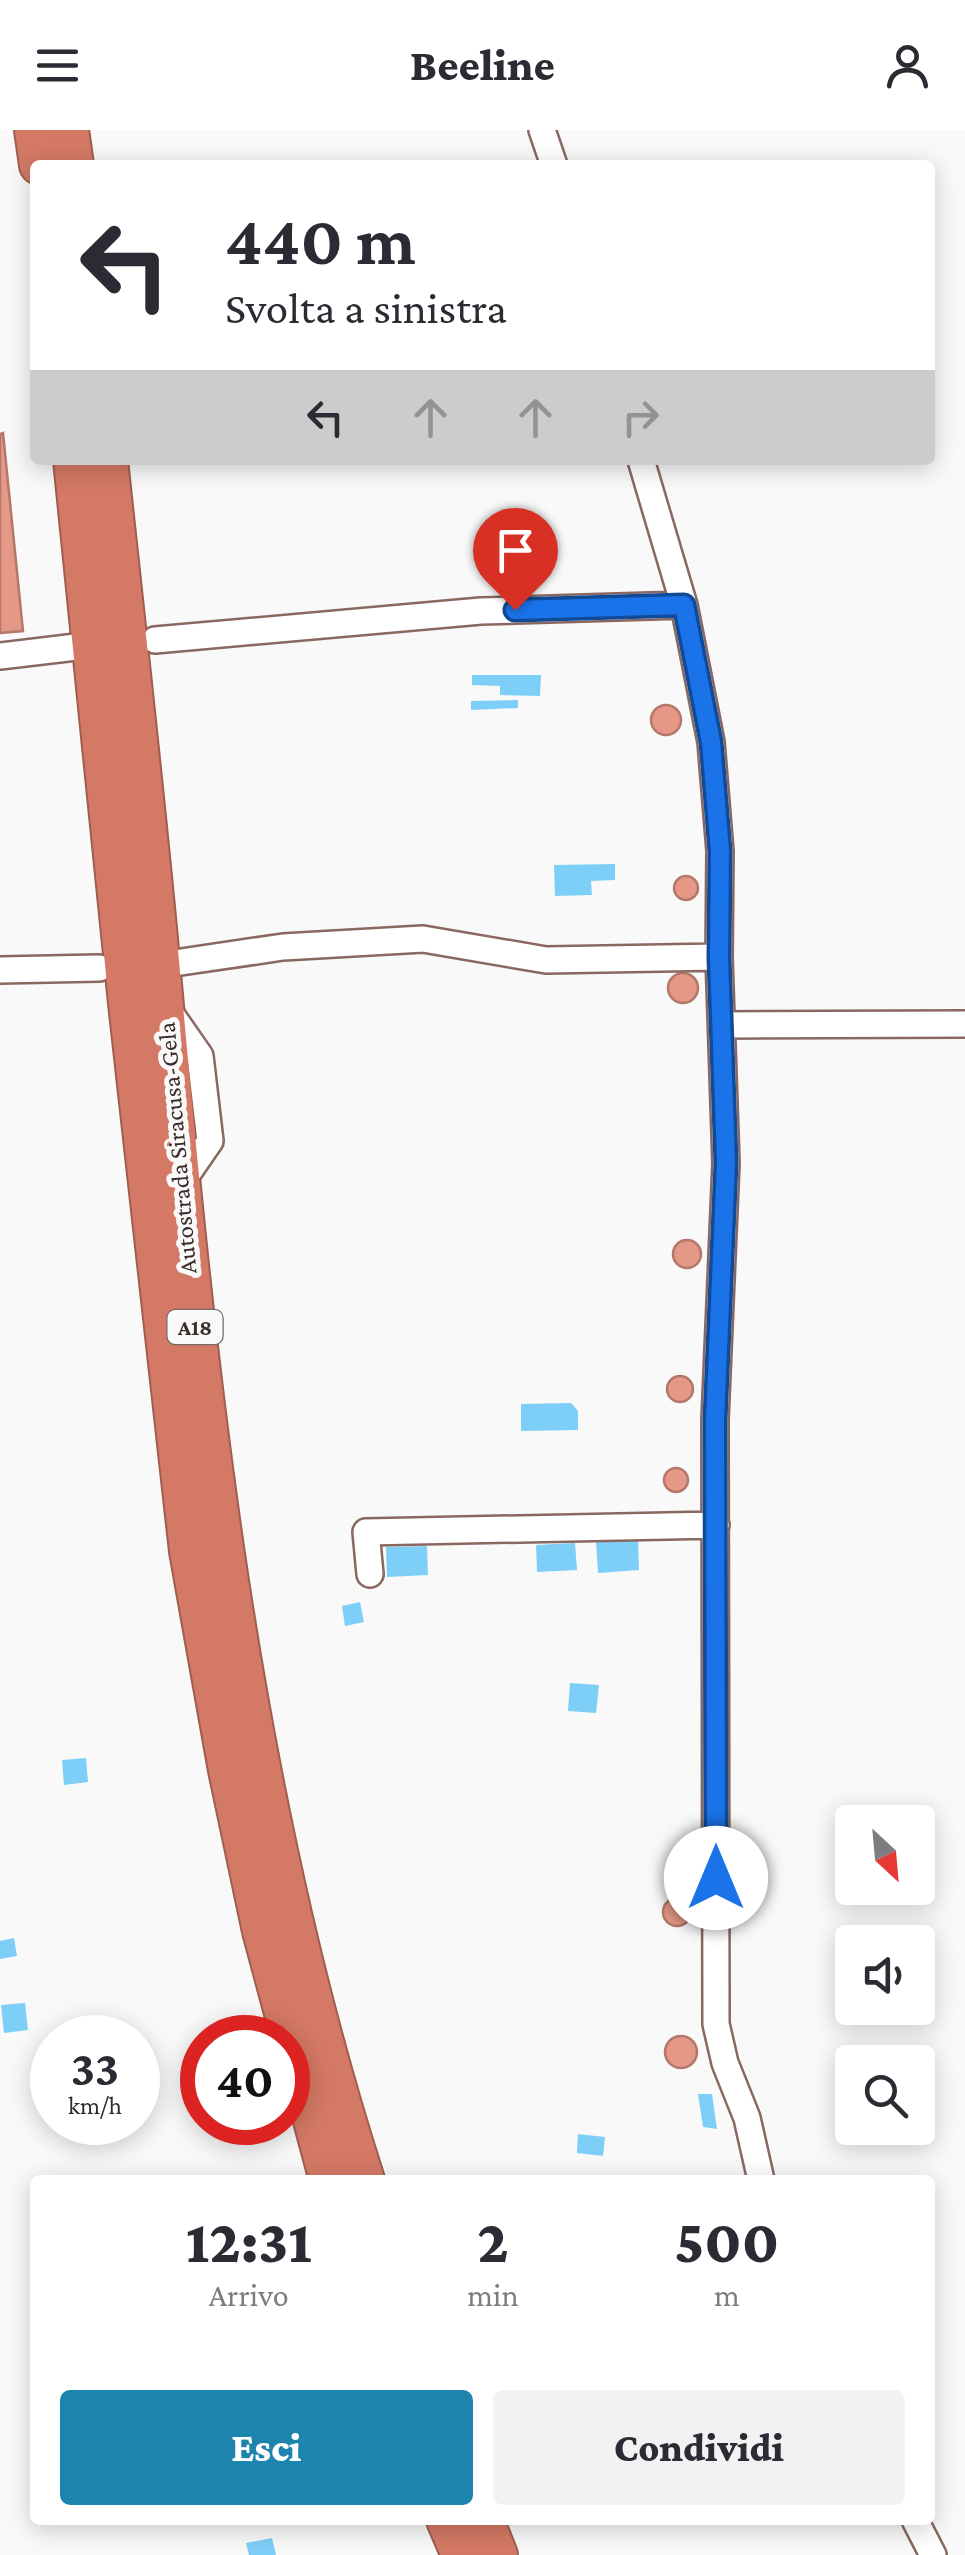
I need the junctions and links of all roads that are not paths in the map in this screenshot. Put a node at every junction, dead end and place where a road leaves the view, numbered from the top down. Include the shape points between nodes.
1 (34, 130) edge
2 (69, 130) edge
3 (542, 130) edge
4 (38, 160) edge
5 (73, 160) edge
6 (552, 160) edge
7 (74, 465) edge
8 (109, 465) edge
9 (642, 465) edge
10 (684, 605) junction
11 (155, 640) dead end
12 (76, 647) dead end
13 (0, 656) edge
14 (719, 958) junction
15 (181, 962) dead end
16 (99, 968) dead end
17 (0, 970) edge
18 (965, 1024) edge
19 (722, 1026) junction
20 (716, 1525) junction
21 (370, 1574) dead end
22 (328, 2175) edge
23 (363, 2175) edge
24 (760, 2175) edge
25 (448, 2525) edge
26 (486, 2525) edge
27 (918, 2525) edge
28 (461, 2555) edge
29 (498, 2555) edge
30 (933, 2555) edge

1 - 4 highway
2 - 5 highway
3 - 6 street
7 - 22 highway, Autostrada Siracusa-Gela / A18 via 189,1551 262,1931
8 - 23 highway, Autostrada Siracusa-Gela / A18 via 179,1186 223,1548 294,1928
9 - 10 street
10 - 11 street via 481,611
10 - 14 street via 711,742
12 - 13 street
14 - 15 street via 546,960 423,939 283,947
14 - 19 street
16 - 17 street
18 - 19 street
19 - 20 street via 726,1163
20 - 21 street via 366,1532
20 - 24 street via 716,2024
25 - 28 highway
26 - 29 highway
27 - 30 street

